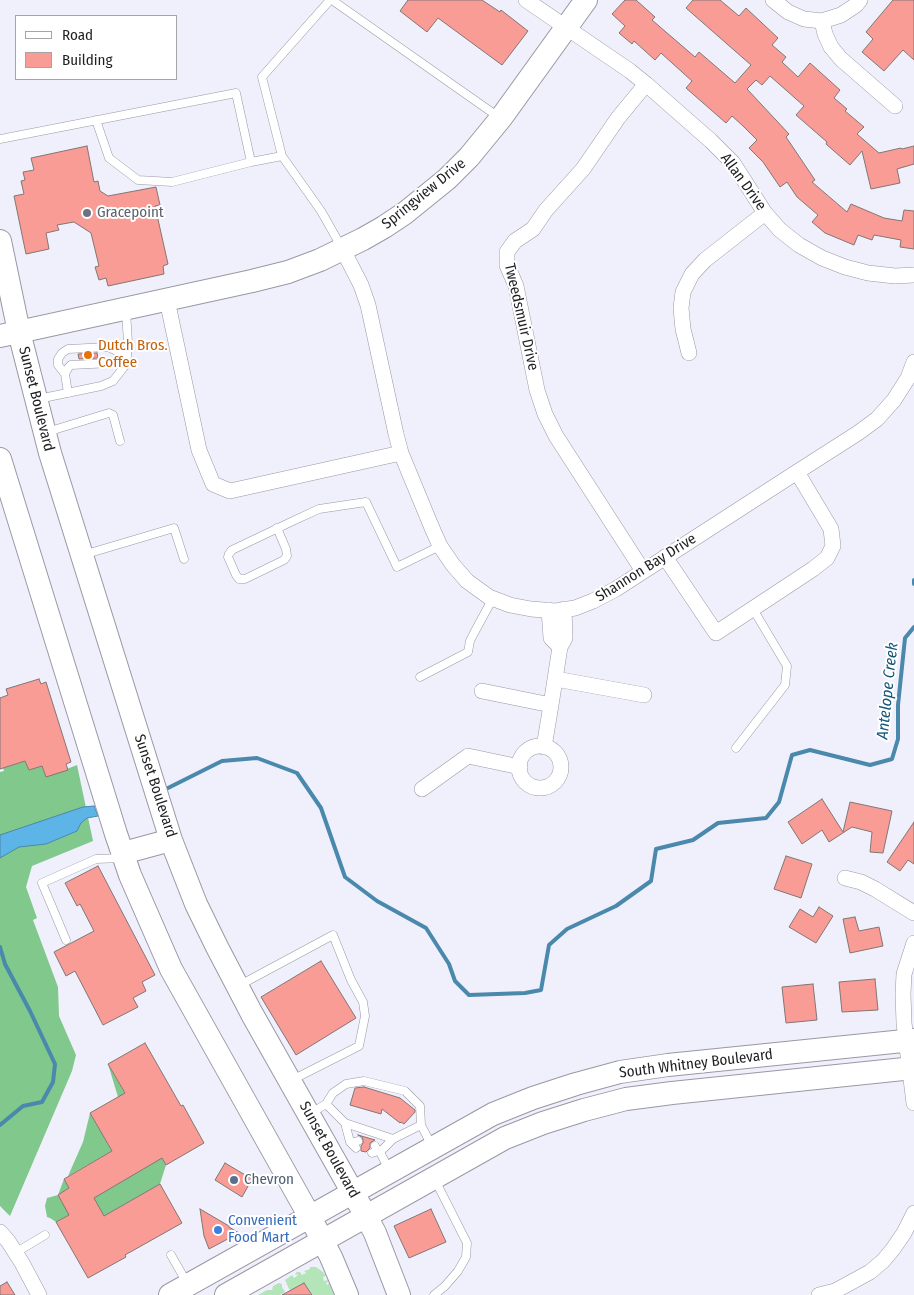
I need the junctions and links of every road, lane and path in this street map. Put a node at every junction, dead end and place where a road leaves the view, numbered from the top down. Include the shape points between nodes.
1 (331, 0) edge
2 (526, 0) edge
3 (586, 0) edge
4 (773, 0) edge
5 (860, 0) edge
6 (822, 21) junction
7 (566, 28) junction
8 (646, 84) junction
9 (895, 106) dead end
10 (501, 118) junction
11 (96, 120) junction
12 (0, 139) edge
13 (282, 156) junction
14 (251, 162) junction
15 (765, 212) junction
16 (0, 241) edge
17 (343, 250) junction
18 (914, 275) edge
19 (167, 300) junction
20 (126, 308) junction
21 (10, 334) edge
22 (689, 353) dead end
23 (127, 356) junction
24 (914, 362) edge
25 (65, 374) junction
26 (68, 393) junction
27 (36, 399) junction
28 (45, 433) junction
29 (120, 441) dead end
30 (401, 453) junction
31 (0, 459) edge
32 (797, 472) junction
33 (277, 528) junction
34 (440, 546) junction
35 (82, 555) junction
36 (665, 558) junction
37 (184, 559) dead end
38 (643, 571) junction
39 (494, 598) junction
40 (753, 609) junction
41 (556, 610) junction
42 (420, 677) dead end
43 (556, 678) junction
44 (482, 692) dead end
45 (644, 695) dead end
46 (552, 705) junction
47 (544, 747) junction
48 (736, 748) dead end
49 (520, 767) junction
50 (422, 789) dead end
51 (171, 840) junction
52 (124, 855) junction
53 (845, 878) dead end
54 (914, 913) edge
55 (66, 940) dead end
56 (914, 943) edge
57 (238, 986) junction
58 (910, 1041) edge
59 (912, 1068) edge
60 (290, 1081) junction
61 (914, 1103) edge
62 (318, 1109) junction
63 (345, 1123) junction
64 (421, 1125) junction
65 (393, 1139) junction
66 (355, 1144) dead end
67 (433, 1148) junction
68 (379, 1154) junction
69 (434, 1178) junction
70 (353, 1192) junction
71 (914, 1215) edge
72 (366, 1216) junction
73 (310, 1217) junction
74 (0, 1232) edge
75 (45, 1235) dead end
76 (323, 1241) junction
77 (15, 1253) junction
78 (172, 1255) dead end
79 (179, 1290) edge
80 (39, 1295) edge
81 (226, 1295) edge
82 (347, 1295) edge
83 (399, 1295) edge
84 (434, 1295) edge
85 (819, 1295) edge

1 - 10 lane
1 - 13 lane via 262,77
2 - 7 street, Allan Drive
3 - 7 street, Springview Drive
4 - 6 street via 788,12
5 - 6 street via 841,15
6 - 9 street via 831,48
7 - 8 street, Allan Drive
7 - 10 street, Springview Drive
8 - 15 street, Allan Drive via 733,163
8 - 38 street, Tweedsmuir Drive via 583,169 533,229 515,241 507,252 507,265 516,286 545,414
10 - 17 street, Springview Drive via 469,157 433,191 384,228
11 - 12 lane
11 - 14 lane via 109,158 138,180 172,182
11 - 14 lane via 236,93
13 - 14 lane
13 - 17 lane via 321,211
15 - 18 street, Allan Drive via 780,230 822,258 868,274
15 - 22 street via 692,274 683,292 681,308
16 - 21 street, Sunset Boulevard
17 - 19 street, Springview Drive via 288,272
17 - 30 street, Shannon Bay Drive via 368,305
19 - 20 street, Springview Drive
19 - 30 street via 199,450 213,484 230,491
20 - 21 street, Springview Drive
20 - 23 lane
21 - 27 street, Sunset Boulevard
23 - 25 lane via 111,363 71,365
23 - 25 lane via 108,347 68,349 58,359 58,365
23 - 26 lane via 124,368 113,381
24 - 32 street, Shannon Bay Drive via 894,400 877,419
25 - 26 lane
26 - 27 lane
27 - 28 street, Sunset Boulevard
28 - 29 lane via 109,413 113,415
28 - 35 street, Sunset Boulevard
30 - 34 street, Shannon Bay Drive
31 - 52 street
32 - 36 street, Shannon Bay Drive
32 - 40 street via 831,529 833,546 827,558
33 - 33 lane via 229,554 239,579 245,579 287,556
33 - 34 lane via 319,509 366,502 398,568
34 - 39 street, Shannon Bay Drive via 467,581
35 - 37 lane via 174,528
35 - 51 street, Sunset Boulevard
36 - 38 street, Shannon Bay Drive
36 - 40 street via 716,633
38 - 41 street, Shannon Bay Drive via 594,601
39 - 41 street, Shannon Bay Drive via 531,609
39 - 42 lane via 470,641 468,652
40 - 48 lane via 787,666 785,685
41 - 43 street via 551,638 560,648
43 - 45 street
43 - 46 street
44 - 46 street
46 - 47 street
47 - 49 street via 528,750
47 - 49 street via 552,750 561,763 558,779 552,784 545,788 529,785 523,779
49 - 50 street via 468,756
51 - 52 street
51 - 57 street, Sunset Boulevard via 196,904
52 - 55 lane via 96,859 42,883
52 - 73 street via 171,969
53 - 54 street via 875,889
56 - 58 street via 904,974 903,994
57 - 60 street, Sunset Boulevard
57 - 60 lane via 333,935 363,1002 366,1016 359,1046
58 - 59 street
58 - 67 street, South Whitney Boulevard via 620,1072 533,1098 493,1114
59 - 61 street
59 - 69 street, South Whitney Boulevard via 626,1099 542,1123 505,1138
60 - 62 street, Sunset Boulevard
62 - 63 lane
62 - 64 lane via 346,1084 364,1081 405,1091 420,1106
62 - 70 street, Sunset Boulevard
63 - 65 lane
63 - 66 lane via 350,1142
64 - 65 lane
64 - 67 lane
65 - 68 lane
67 - 68 street, South Whitney Boulevard
68 - 70 street, South Whitney Boulevard
69 - 72 street, South Whitney Boulevard
69 - 84 lane via 467,1243 466,1257 458,1272
70 - 72 street, Sunset Boulevard
70 - 73 street, South Whitney Boulevard
71 - 85 street via 893,1249 870,1272 835,1292
72 - 76 street, South Whitney Boulevard
72 - 83 street, Sunset Boulevard
73 - 76 street
73 - 79 street, South Whitney Boulevard
74 - 77 street
75 - 77 lane
76 - 81 street, South Whitney Boulevard
76 - 82 street
77 - 80 street
78 - 79 lane

